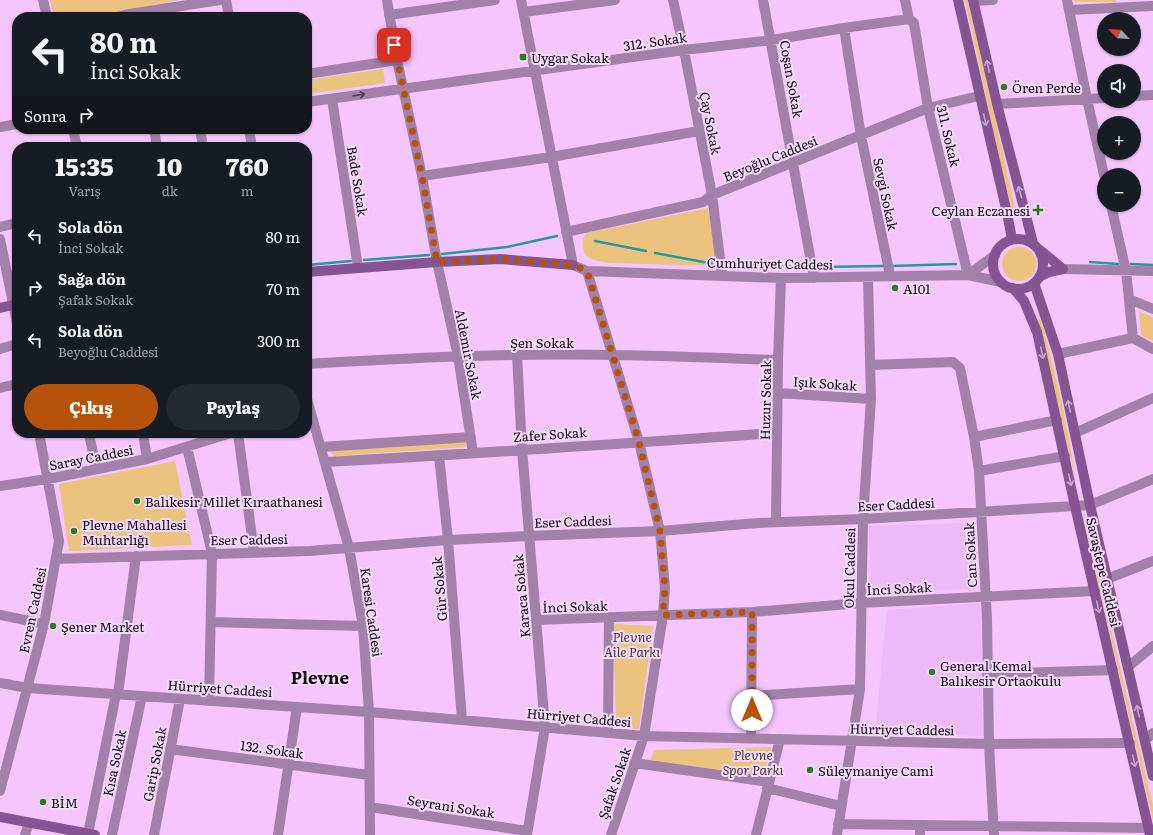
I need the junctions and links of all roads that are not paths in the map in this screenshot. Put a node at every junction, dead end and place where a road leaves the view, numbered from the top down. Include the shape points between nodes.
1 (43, 0) edge
2 (220, 0) edge
3 (226, 0) edge
4 (387, 0) edge
5 (495, 0) edge
6 (521, 0) edge
7 (615, 0) edge
8 (673, 0) edge
9 (763, 0) edge
10 (905, 0) edge
11 (958, 0) edge
12 (992, 0) edge
13 (974, 1) edge
14 (453, 3) edge
15 (1119, 4) edge
16 (1068, 5) edge
17 (1153, 6) edge
18 (46, 12) edge
19 (152, 12) edge
20 (228, 12) edge
21 (524, 12) junction
22 (389, 15) junction
23 (909, 19) junction
24 (844, 28) junction
25 (772, 40) junction
26 (684, 50) junction
27 (397, 60) junction
28 (536, 70) junction
29 (312, 73) edge
30 (403, 89) junction
31 (1153, 95) edge
32 (980, 96) junction
33 (1141, 96) edge
34 (1097, 98) edge
35 (332, 99) junction
36 (1087, 99) junction
37 (312, 101) edge
38 (997, 104) junction
39 (928, 108) junction
40 (12, 125) edge
41 (0, 127) edge
42 (699, 130) junction
43 (861, 136) junction
44 (551, 157) junction
45 (793, 163) junction
46 (1102, 168) edge
47 (422, 176) junction
48 (712, 195) junction
49 (1113, 212) edge
50 (12, 224) edge
51 (0, 227) edge
52 (566, 232) junction
53 (0, 239) edge
54 (1012, 239) junction
55 (1036, 246) junction
56 (995, 254) junction
57 (437, 262) junction
58 (573, 265) junction
59 (358, 267) junction
60 (1064, 269) junction
61 (587, 271) junction
62 (1126, 271) junction
63 (1153, 271) edge
64 (312, 272) edge
65 (722, 275) junction
66 (890, 275) junction
67 (968, 275) junction
68 (868, 277) junction
69 (781, 278) junction
70 (814, 278) junction
71 (1037, 280) junction
72 (1000, 282) junction
73 (1013, 288) junction
74 (12, 292) edge
75 (1129, 299) junction
76 (12, 306) edge
77 (0, 308) edge
78 (1153, 309) edge
79 (1133, 338) junction
80 (12, 345) edge
81 (0, 349) edge
82 (1153, 349) edge
83 (517, 354) junction
84 (1058, 354) junction
85 (613, 355) junction
86 (458, 356) junction
87 (778, 360) junction
88 (312, 364) edge
89 (870, 365) junction
90 (12, 385) edge
91 (0, 388) edge
92 (778, 393) junction
93 (1153, 398) edge
94 (871, 399) junction
95 (312, 418) edge
96 (1057, 420) junction
97 (777, 433) junction
98 (1075, 433) junction
99 (471, 437) junction
100 (974, 437) junction
101 (40, 438) edge
102 (90, 438) edge
103 (144, 438) edge
104 (215, 438) edge
105 (239, 438) edge
106 (639, 442) junction
107 (187, 447) junction
108 (321, 447) junction
109 (522, 449) junction
110 (473, 453) junction
111 (439, 456) junction
112 (1065, 456) junction
113 (147, 459) junction
114 (325, 462) junction
115 (96, 469) junction
116 (979, 471) junction
117 (48, 479) junction
118 (1153, 479) edge
119 (0, 486) edge
120 (1090, 504) junction
121 (1075, 506) junction
122 (981, 512) junction
123 (863, 519) junction
124 (776, 522) junction
125 (660, 531) junction
126 (529, 536) junction
127 (448, 540) junction
128 (349, 548) junction
129 (254, 552) junction
130 (212, 553) junction
131 (136, 556) junction
132 (56, 558) junction
133 (1153, 561) edge
134 (1107, 580) junction
135 (1095, 591) junction
136 (985, 597) junction
137 (861, 603) junction
138 (752, 612) junction
139 (0, 615) edge
140 (663, 615) junction
141 (609, 617) junction
142 (536, 620) junction
143 (211, 622) junction
144 (44, 624) junction
145 (363, 626) junction
146 (1153, 646) edge
147 (1128, 667) junction
148 (1113, 670) junction
149 (988, 674) junction
150 (0, 683) edge
151 (28, 688) junction
152 (860, 689) junction
153 (117, 694) junction
154 (142, 696) junction
155 (752, 696) junction
156 (180, 699) junction
157 (209, 701) junction
158 (297, 707) junction
159 (369, 712) junction
160 (462, 720) junction
161 (545, 727) junction
162 (608, 733) junction
163 (1153, 733) edge
164 (644, 736) junction
165 (752, 738) junction
166 (780, 739) junction
167 (1145, 740) junction
168 (852, 741) junction
169 (1130, 743) junction
170 (989, 744) junction
171 (170, 749) junction
172 (634, 763) junction
173 (288, 765) junction
174 (369, 775) junction
175 (1153, 776) edge
176 (768, 785) junction
177 (0, 791) edge
178 (841, 806) junction
179 (370, 807) junction
180 (0, 817) edge
181 (29, 823) junction
182 (838, 824) junction
183 (920, 830) edge
184 (994, 830) edge
185 (1076, 831) edge
186 (1150, 831) edge
187 (63, 832) edge
188 (527, 833) edge
189 (92, 834) edge
190 (25, 835) edge
191 (112, 835) edge
192 (154, 835) edge
193 (278, 835) edge
194 (370, 835) edge
195 (610, 835) edge
196 (756, 835) edge
197 (837, 835) edge

1 - 18 street
2 - 19 street
3 - 20 street
4 - 22 street, Aldemir Sokak
5 - 14 street
6 - 21 street
7 - 21 street
8 - 26 street, Çay Sokak
9 - 25 street, Coşan Sokak
10 - 23 street, 311. Sokak
11 - 32 main road
12 - 13 street
38 -> 13 main road
14 - 22 street
15 - 16 street
15 - 17 street
16 - 36 street
21 - 28 street
22 - 27 street, Aldemir Sokak
23 - 24 street, 312. Sokak
23 - 39 street, 311. Sokak via 914,24
24 - 25 street, 312. Sokak
24 - 43 street, Sevgi Sokak
25 - 26 street, 312. Sokak
25 - 45 street, Coşan Sokak
26 - 28 street, 312. Sokak
26 - 42 street, Çay Sokak
27 - 29 street
27 - 30 street, Aldemir Sokak
28 - 30 street, 312. Sokak
28 - 44 street
35 -> 30 street, 312. Sokak
30 - 47 street, Aldemir Sokak
31 - 33 street
32 - 39 street, Beyoğlu Caddesi
32 -> 54 main road
34 - 36 street
35 - 37 street, 312. Sokak
35 - 59 street, Bade Sokak
36 - 38 street
36 - 46 street
55 -> 38 main road
39 - 43 street, Beyoğlu Caddesi
39 - 67 street, 311. Sokak
40 - 41 street
42 - 44 street
42 - 48 street, Çay Sokak
43 - 45 street, Beyoğlu Caddesi
43 - 66 street, Sevgi Sokak
44 - 47 street
44 - 52 street
45 - 48 street, Beyoğlu Caddesi
45 - 70 street, Coşan Sokak
47 - 57 street, Aldemir Sokak
48 - 52 street, Beyoğlu Caddesi via 702,202
48 - 65 street, Çay Sokak
49 - 62 street
50 - 51 street
52 - 58 street
53 - 74 street
54 - 55 main road via 1026,240
54 - 56 main road via 1005,242
55 - 60 main road
55 - 71 main road via 1042,255 1043,263
56 - 67 street
56 - 72 main road via 994,269
57 - 58 main road via 500,259
57 - 59 main road
57 - 86 street, Aldemir Sokak
58 - 61 street, Cumhuriyet Caddesi
59 - 64 main road
60 - 62 street
60 - 71 main road via 1049,272
61 - 65 street, Cumhuriyet Caddesi
61 - 85 street, Şafak Sokak
62 - 63 street
62 - 75 street
65 - 69 street, Cumhuriyet Caddesi
66 - 67 street, Cumhuriyet Caddesi
66 - 68 street, Cumhuriyet Caddesi
67 - 72 street, Cumhuriyet Caddesi
68 - 70 street, Cumhuriyet Caddesi
68 - 89 street, Okul Caddesi
69 - 70 street, Cumhuriyet Caddesi
69 - 87 street, Huzur Sokak
71 - 73 main road via 1028,287
71 - 84 main road, Savaştepe Caddesi
72 - 73 main road
73 -> 96 main road, Savaştepe Caddesi via 1024,302 1037,332
75 - 78 street
75 - 79 street
76 - 77 main road
79 - 82 street
79 - 84 street
80 - 81 street
83 - 85 street, Şen Sokak
83 - 86 street, Şen Sokak
83 - 109 street, Karaca Sokak
98 -> 84 main road, Savaştepe Caddesi
85 - 87 street, Şen Sokak
85 - 106 street, Şafak Sokak
86 - 88 street, Şen Sokak
86 - 99 street, Aldemir Sokak
87 - 92 street, Huzur Sokak
89 - 94 street, Okul Caddesi
89 - 100 street, Can Sokak via 953,362 960,368
90 - 91 street
92 - 94 street, Işık Sokak
92 - 97 street, Huzur Sokak
93 - 98 street
94 - 123 street, Okul Caddesi
95 - 108 street, Karesi Caddesi
96 - 100 street
96 - 112 main road, Savaştepe Caddesi
97 - 106 street, Zafer Sokak
97 - 124 street, Huzur Sokak
98 - 120 main road, Savaştepe Caddesi
99 - 108 street
99 - 110 street, Aldemir Sokak
100 - 116 street, Can Sokak
101 - 117 street, Evren Caddesi
102 - 115 street
103 - 113 street
104 - 107 street, Saray Caddesi
105 - 129 street
106 - 109 street, Zafer Sokak
106 - 125 street, Şafak Sokak
107 - 113 street, Saray Caddesi
107 - 130 street
108 - 114 street, Karesi Caddesi
109 - 110 street, Zafer Sokak
109 - 126 street, Karaca Sokak
110 - 111 street, Zafer Sokak
111 - 114 street, Zafer Sokak
111 - 127 street, Gür Sokak
112 - 116 street
112 -> 121 main road, Savaştepe Caddesi
113 - 115 street, Saray Caddesi
114 - 128 street, Karesi Caddesi
115 - 117 street, Saray Caddesi
116 - 122 street, Can Sokak
117 - 119 street, Saray Caddesi
117 - 132 street, Evren Caddesi via 59,541
118 - 120 street, Eser Caddesi
120 - 121 street, Eser Caddesi
120 - 134 main road, Savaştepe Caddesi
121 - 122 street, Eser Caddesi
121 - 135 main road, Savaştepe Caddesi
122 - 123 street, Eser Caddesi
122 - 136 street, Can Sokak
123 - 124 street, Eser Caddesi
123 - 137 street, Okul Caddesi
124 - 125 street, Eser Caddesi
125 - 126 street, Eser Caddesi
125 - 140 street, Şafak Sokak via 665,588
126 - 127 street, Eser Caddesi
126 - 142 street, Karaca Sokak
127 - 128 street, Eser Caddesi
127 - 160 street, Gür Sokak
128 - 129 street, Eser Caddesi
128 - 145 street, Karesi Caddesi
129 - 130 street, Eser Caddesi
130 - 131 street, Eser Caddesi
130 - 143 street
131 - 132 street, Eser Caddesi
131 - 153 street
132 - 144 street, Evren Caddesi
133 - 134 street
134 - 147 main road, Savaştepe Caddesi
135 - 136 street, İnci Sokak
135 -> 148 main road, Savaştepe Caddesi
136 - 137 street, İnci Sokak
136 - 149 street, Can Sokak
137 - 138 street, İnci Sokak
137 - 152 street, Okul Caddesi
138 - 140 street, İnci Sokak
138 - 155 street
139 - 144 street
140 - 141 street, İnci Sokak
140 - 164 street, Şafak Sokak
141 - 142 street, İnci Sokak
141 - 162 street
142 - 161 street, Karaca Sokak
143 - 145 street
143 - 157 street
144 - 151 street, Evren Caddesi
145 - 159 street, Karesi Caddesi
146 - 147 street
167 -> 147 main road, Savaştepe Caddesi
148 - 149 street
148 - 169 main road, Savaştepe Caddesi
149 - 170 street, Can Sokak
150 - 151 street, Hürriyet Caddesi
151 - 153 street, Hürriyet Caddesi
151 - 177 street, Evren Caddesi
152 - 155 street
152 - 168 street, Okul Caddesi
153 - 154 street, Hürriyet Caddesi
153 - 189 street
154 - 156 street, Hürriyet Caddesi
154 - 191 street, Kısa Sokak
155 - 165 street
156 - 157 street, Hürriyet Caddesi
156 - 171 street, Garip Sokak
157 - 158 street, Hürriyet Caddesi
158 - 159 street, Hürriyet Caddesi
158 - 173 street
159 - 160 street, Hürriyet Caddesi
159 - 174 street, Karesi Caddesi
160 - 161 street, Hürriyet Caddesi
161 - 162 street, Hürriyet Caddesi
161 - 188 street, Karaca Sokak
162 - 164 street, Hürriyet Caddesi
163 - 167 street
164 - 165 street, Hürriyet Caddesi
164 - 172 street, Şafak Sokak
165 - 166 street, Hürriyet Caddesi
166 - 168 street, Hürriyet Caddesi
166 - 176 street
167 - 175 main road, Savaştepe Caddesi
168 - 170 street, Hürriyet Caddesi
168 - 178 street, Okul Caddesi
169 - 170 street, Hürriyet Caddesi
169 -> 186 main road, Savaştepe Caddesi
170 - 184 street, Can Sokak
171 - 173 street, 132. Sokak
171 - 192 street, Garip Sokak
172 - 176 street
172 - 195 street, Şafak Sokak
173 - 174 street, 132. Sokak
173 - 193 street
174 - 179 street, Karesi Caddesi
176 - 178 street
176 - 196 street
178 - 182 street, Okul Caddesi
179 - 188 street, Seyrani Sokak
179 - 194 street, Karesi Caddesi
180 - 181 main road
181 - 187 main road
181 - 190 street
182 - 183 street
182 - 197 street, Okul Caddesi
183 - 184 street
184 - 185 street
185 - 186 street
187 - 189 main road

